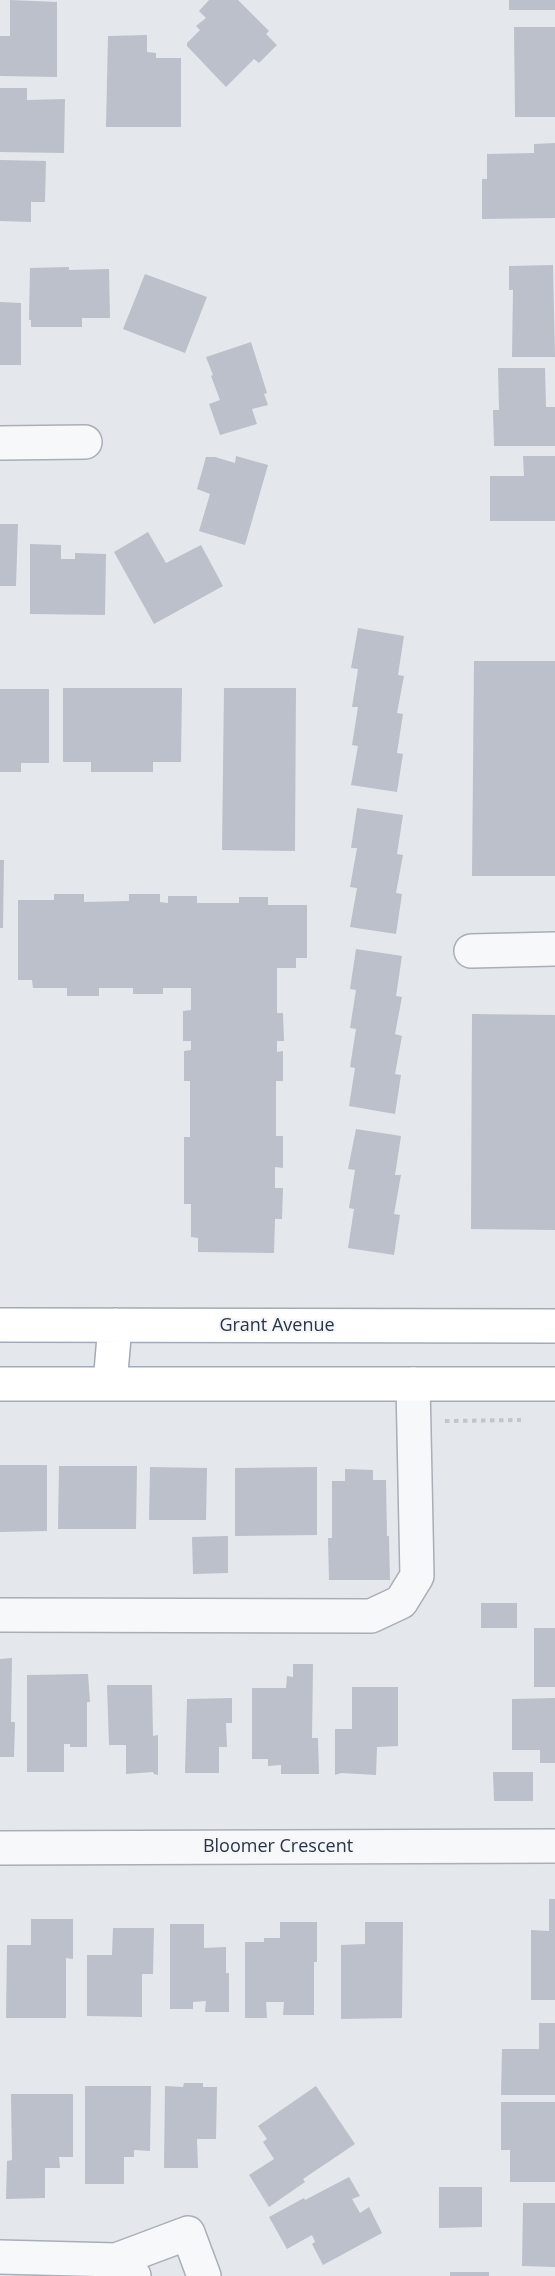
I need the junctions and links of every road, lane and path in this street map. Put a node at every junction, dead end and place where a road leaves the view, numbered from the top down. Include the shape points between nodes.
1 (85, 442) dead end
2 (0, 443) edge
3 (555, 949) edge
4 (471, 951) dead end
5 (0, 1325) edge
6 (115, 1325) junction
7 (555, 1326) edge
8 (0, 1384) edge
9 (110, 1384) junction
10 (413, 1384) junction
11 (555, 1384) edge
12 (531, 1419) dead end
13 (414, 1421) junction
14 (0, 1615) edge
15 (555, 1846) edge
16 (0, 1848) edge
17 (0, 2257) edge
18 (125, 2268) edge
19 (204, 2276) edge

1 - 2 street
3 - 4 street
5 - 6 main road, Grant Avenue
6 - 7 main road, Grant Avenue
6 - 9 main road
8 - 9 main road
9 - 10 main road
10 - 11 main road
10 - 13 street
12 - 13 path
13 - 14 street via 417,1576 401,1602 371,1616
15 - 16 street, Bloomer Crescent
17 - 18 street
18 - 19 street via 188,2233

